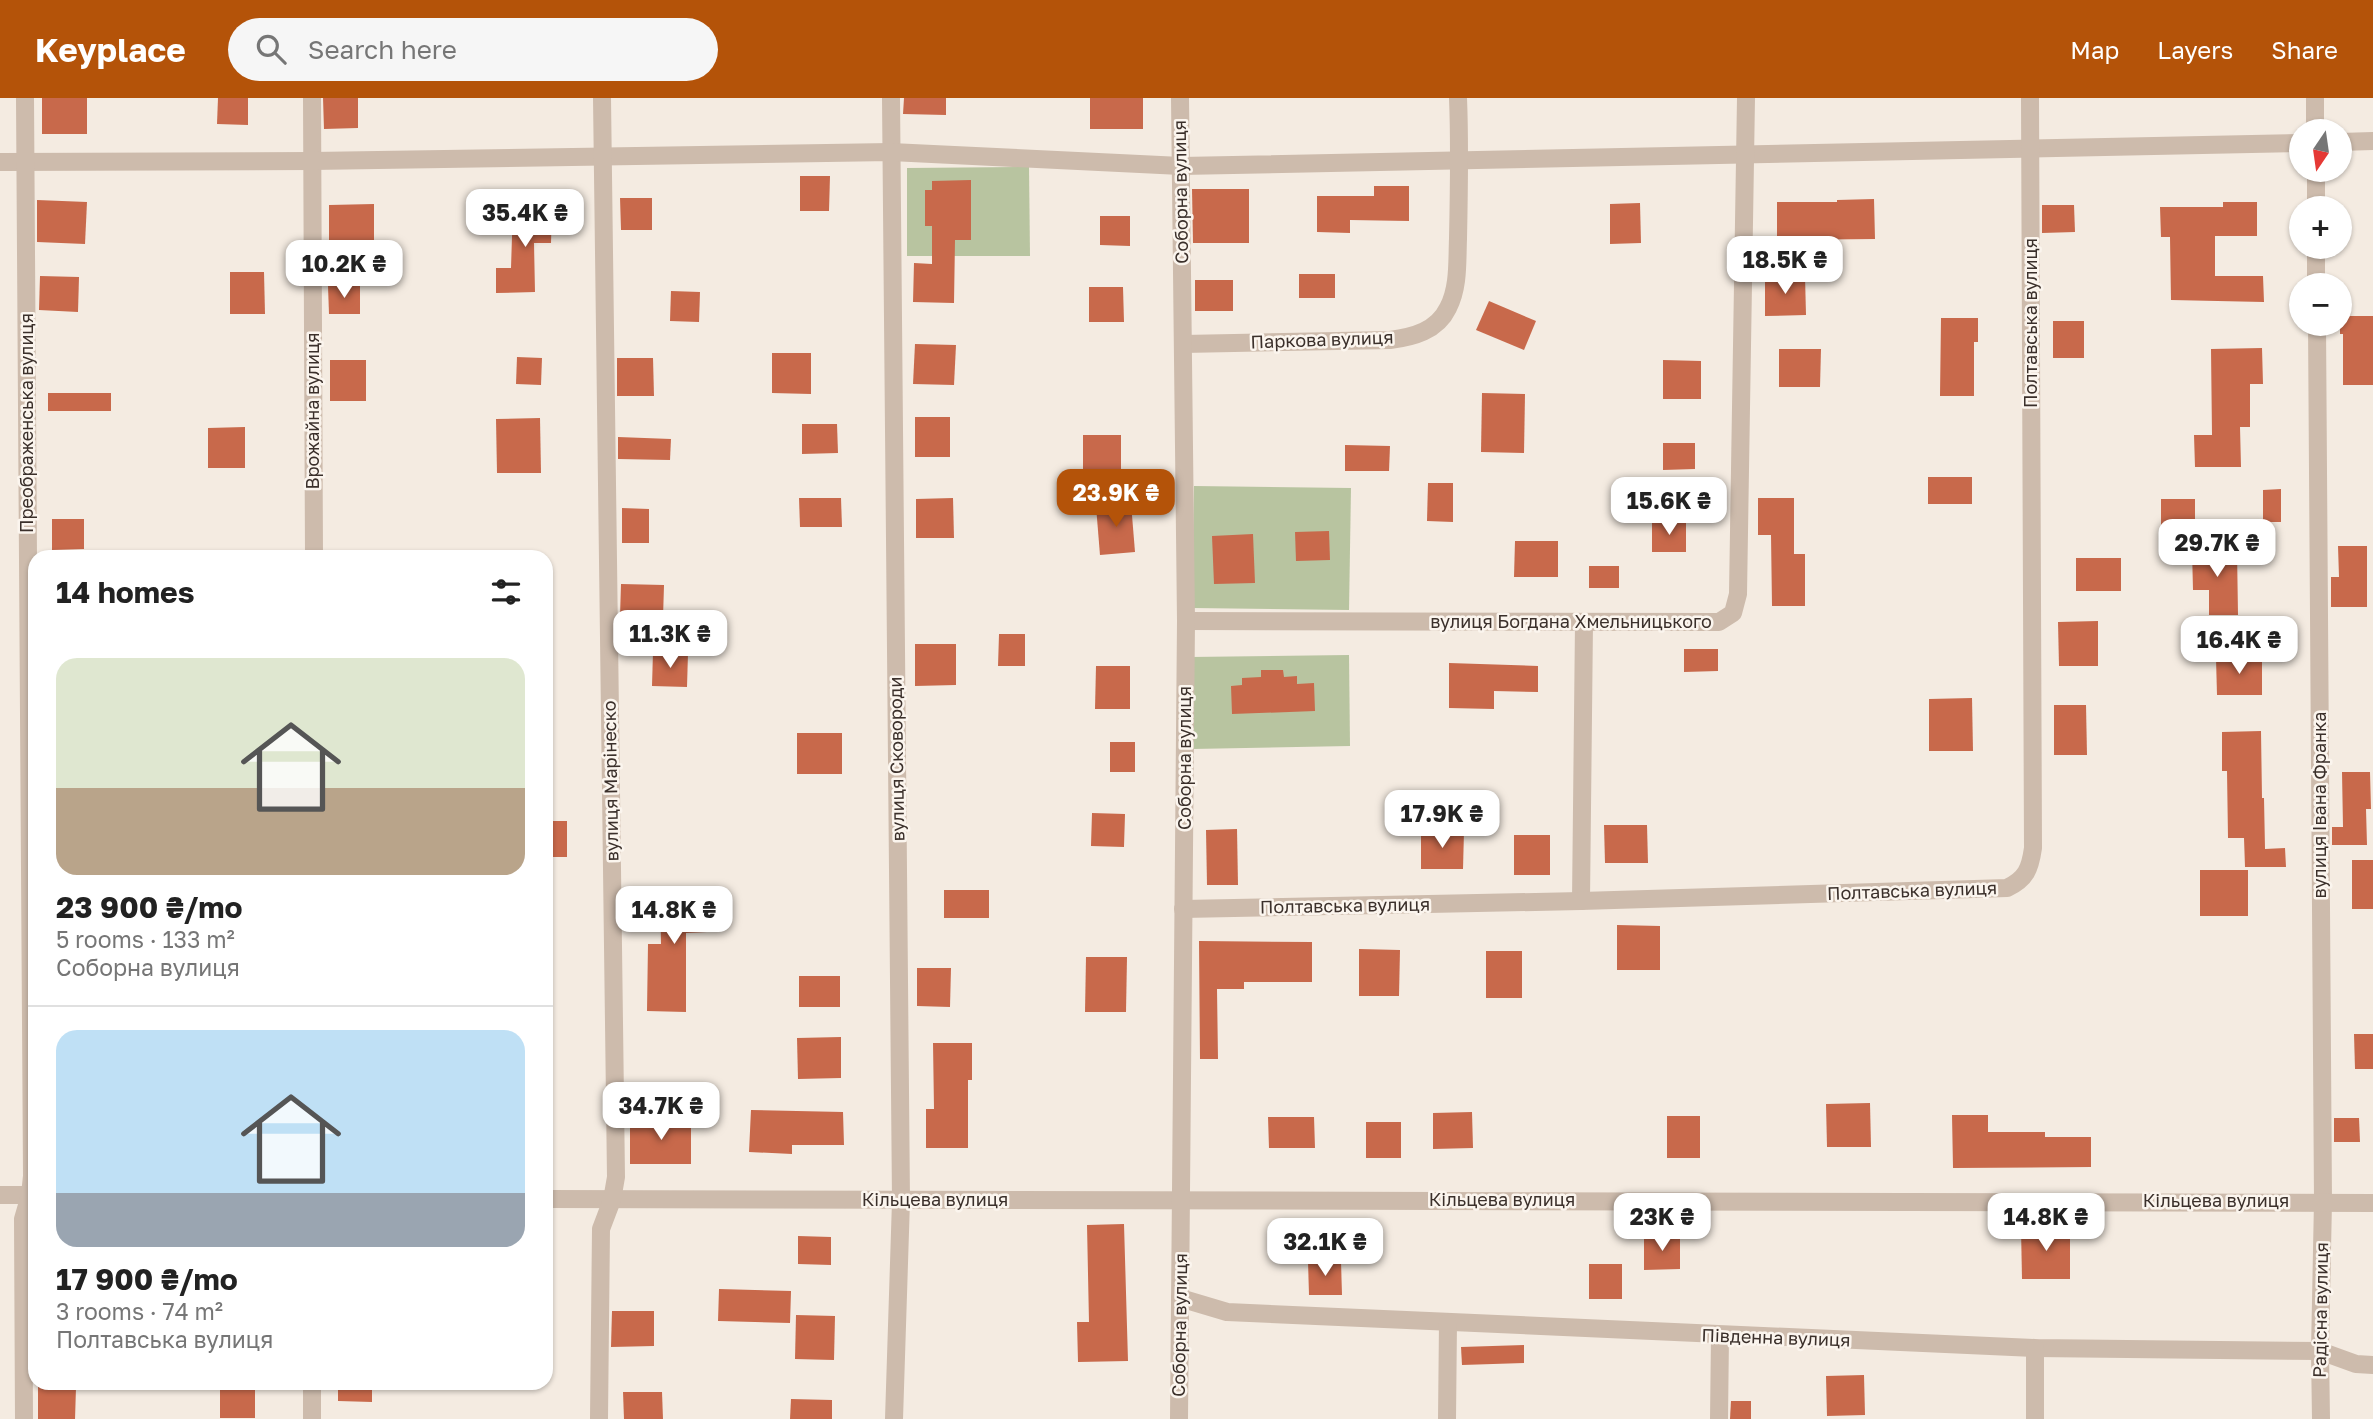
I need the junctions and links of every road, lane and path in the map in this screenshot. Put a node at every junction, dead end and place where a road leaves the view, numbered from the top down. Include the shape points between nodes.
1 (25, 98) edge
2 (312, 98) edge
3 (602, 98) edge
4 (891, 98) edge
5 (1180, 98) edge
6 (1458, 98) edge
7 (1746, 98) edge
8 (2030, 98) edge
9 (2315, 98) edge
10 (2315, 119) edge
11 (2373, 141) edge
12 (2352, 142) edge
13 (2289, 143) edge
14 (2031, 148) junction
15 (891, 152) junction
16 (1746, 153) junction
17 (603, 156) junction
18 (1461, 160) junction
19 (312, 161) junction
20 (0, 162) edge
21 (26, 162) junction
22 (1181, 166) junction
23 (2317, 336) edge
24 (1183, 344) junction
25 (28, 550) edge
26 (314, 550) edge
27 (1186, 621) junction
28 (1584, 623) junction
29 (1581, 901) junction
30 (1183, 909) junction
31 (0, 1195) edge
32 (28, 1195) edge
33 (553, 1199) edge
34 (1181, 1199) junction
35 (612, 1200) junction
36 (901, 1200) junction
37 (2323, 1201) junction
38 (2373, 1202) edge
39 (28, 1207) edge
40 (1180, 1297) junction
41 (1448, 1322) junction
42 (1720, 1336) junction
43 (2035, 1348) junction
44 (2320, 1351) junction
45 (2373, 1365) edge
46 (312, 1390) edge
47 (24, 1419) edge
48 (312, 1419) edge
49 (599, 1419) edge
50 (894, 1419) edge
51 (1179, 1419) edge
52 (1447, 1419) edge
53 (1719, 1419) edge
54 (2035, 1419) edge
55 (2321, 1419) edge

1 - 21 street, Преображенська вулиця
2 - 19 street, Врожайна вулиця
3 - 17 street, вулиця Марінеско
4 - 15 street, вулиця Сковороди
5 - 22 street, Соборна вулиця
6 - 18 street, Паркова вулиця
7 - 16 street, вулиця Богдана Хмельницького
8 - 14 street, Полтавська вулиця
9 - 10 street
11 - 12 street
13 - 14 street
14 - 16 street
14 - 29 street, Полтавська вулиця via 2031,865 2022,880 2007,888
15 - 17 street
15 - 22 street
15 - 36 street, вулиця Сковороди
16 - 18 street
16 - 28 street, вулиця Богдана Хмельницького via 1738,594 1733,613 1719,622
17 - 19 street
17 - 35 street, вулиця Марінеско via 617,1177
18 - 22 street
18 - 24 street, Паркова вулиця via 1456,283 1449,307 1437,323 1416,336 1390,340
19 - 21 street
19 - 26 street, Врожайна вулиця
20 - 21 street
21 - 25 street, Преображенська вулиця
22 - 24 street, Соборна вулиця
23 - 37 street, вулиця Івана Франка
24 - 27 street, Соборна вулиця
27 - 28 street, вулиця Богдана Хмельницького
27 - 30 street, Соборна вулиця
28 - 29 street
29 - 30 street, Полтавська вулиця
30 - 34 street, Соборна вулиця
31 - 32 street
33 - 35 street, Кільцева вулиця
34 - 36 street, Кільцева вулиця
34 - 37 street, Кільцева вулиця
34 - 40 street, Соборна вулиця
35 - 36 street, Кільцева вулиця
35 - 49 street, вулиця Марінеско via 601,1229
36 - 50 street, вулиця Сковороди
37 - 38 street, Кільцева вулиця
37 - 44 street, Радісна вулиця
39 - 47 street, Преображенська вулиця via 23,1219
40 - 41 street, Південна вулиця via 1227,1312
40 - 51 street, Соборна вулиця
41 - 42 street, Південна вулиця
41 - 52 street
42 - 43 street, Південна вулиця
42 - 53 street
43 - 44 street, Південна вулиця
43 - 54 street
44 - 45 street, Південна вулиця
44 - 55 street, Радісна вулиця
46 - 48 street

